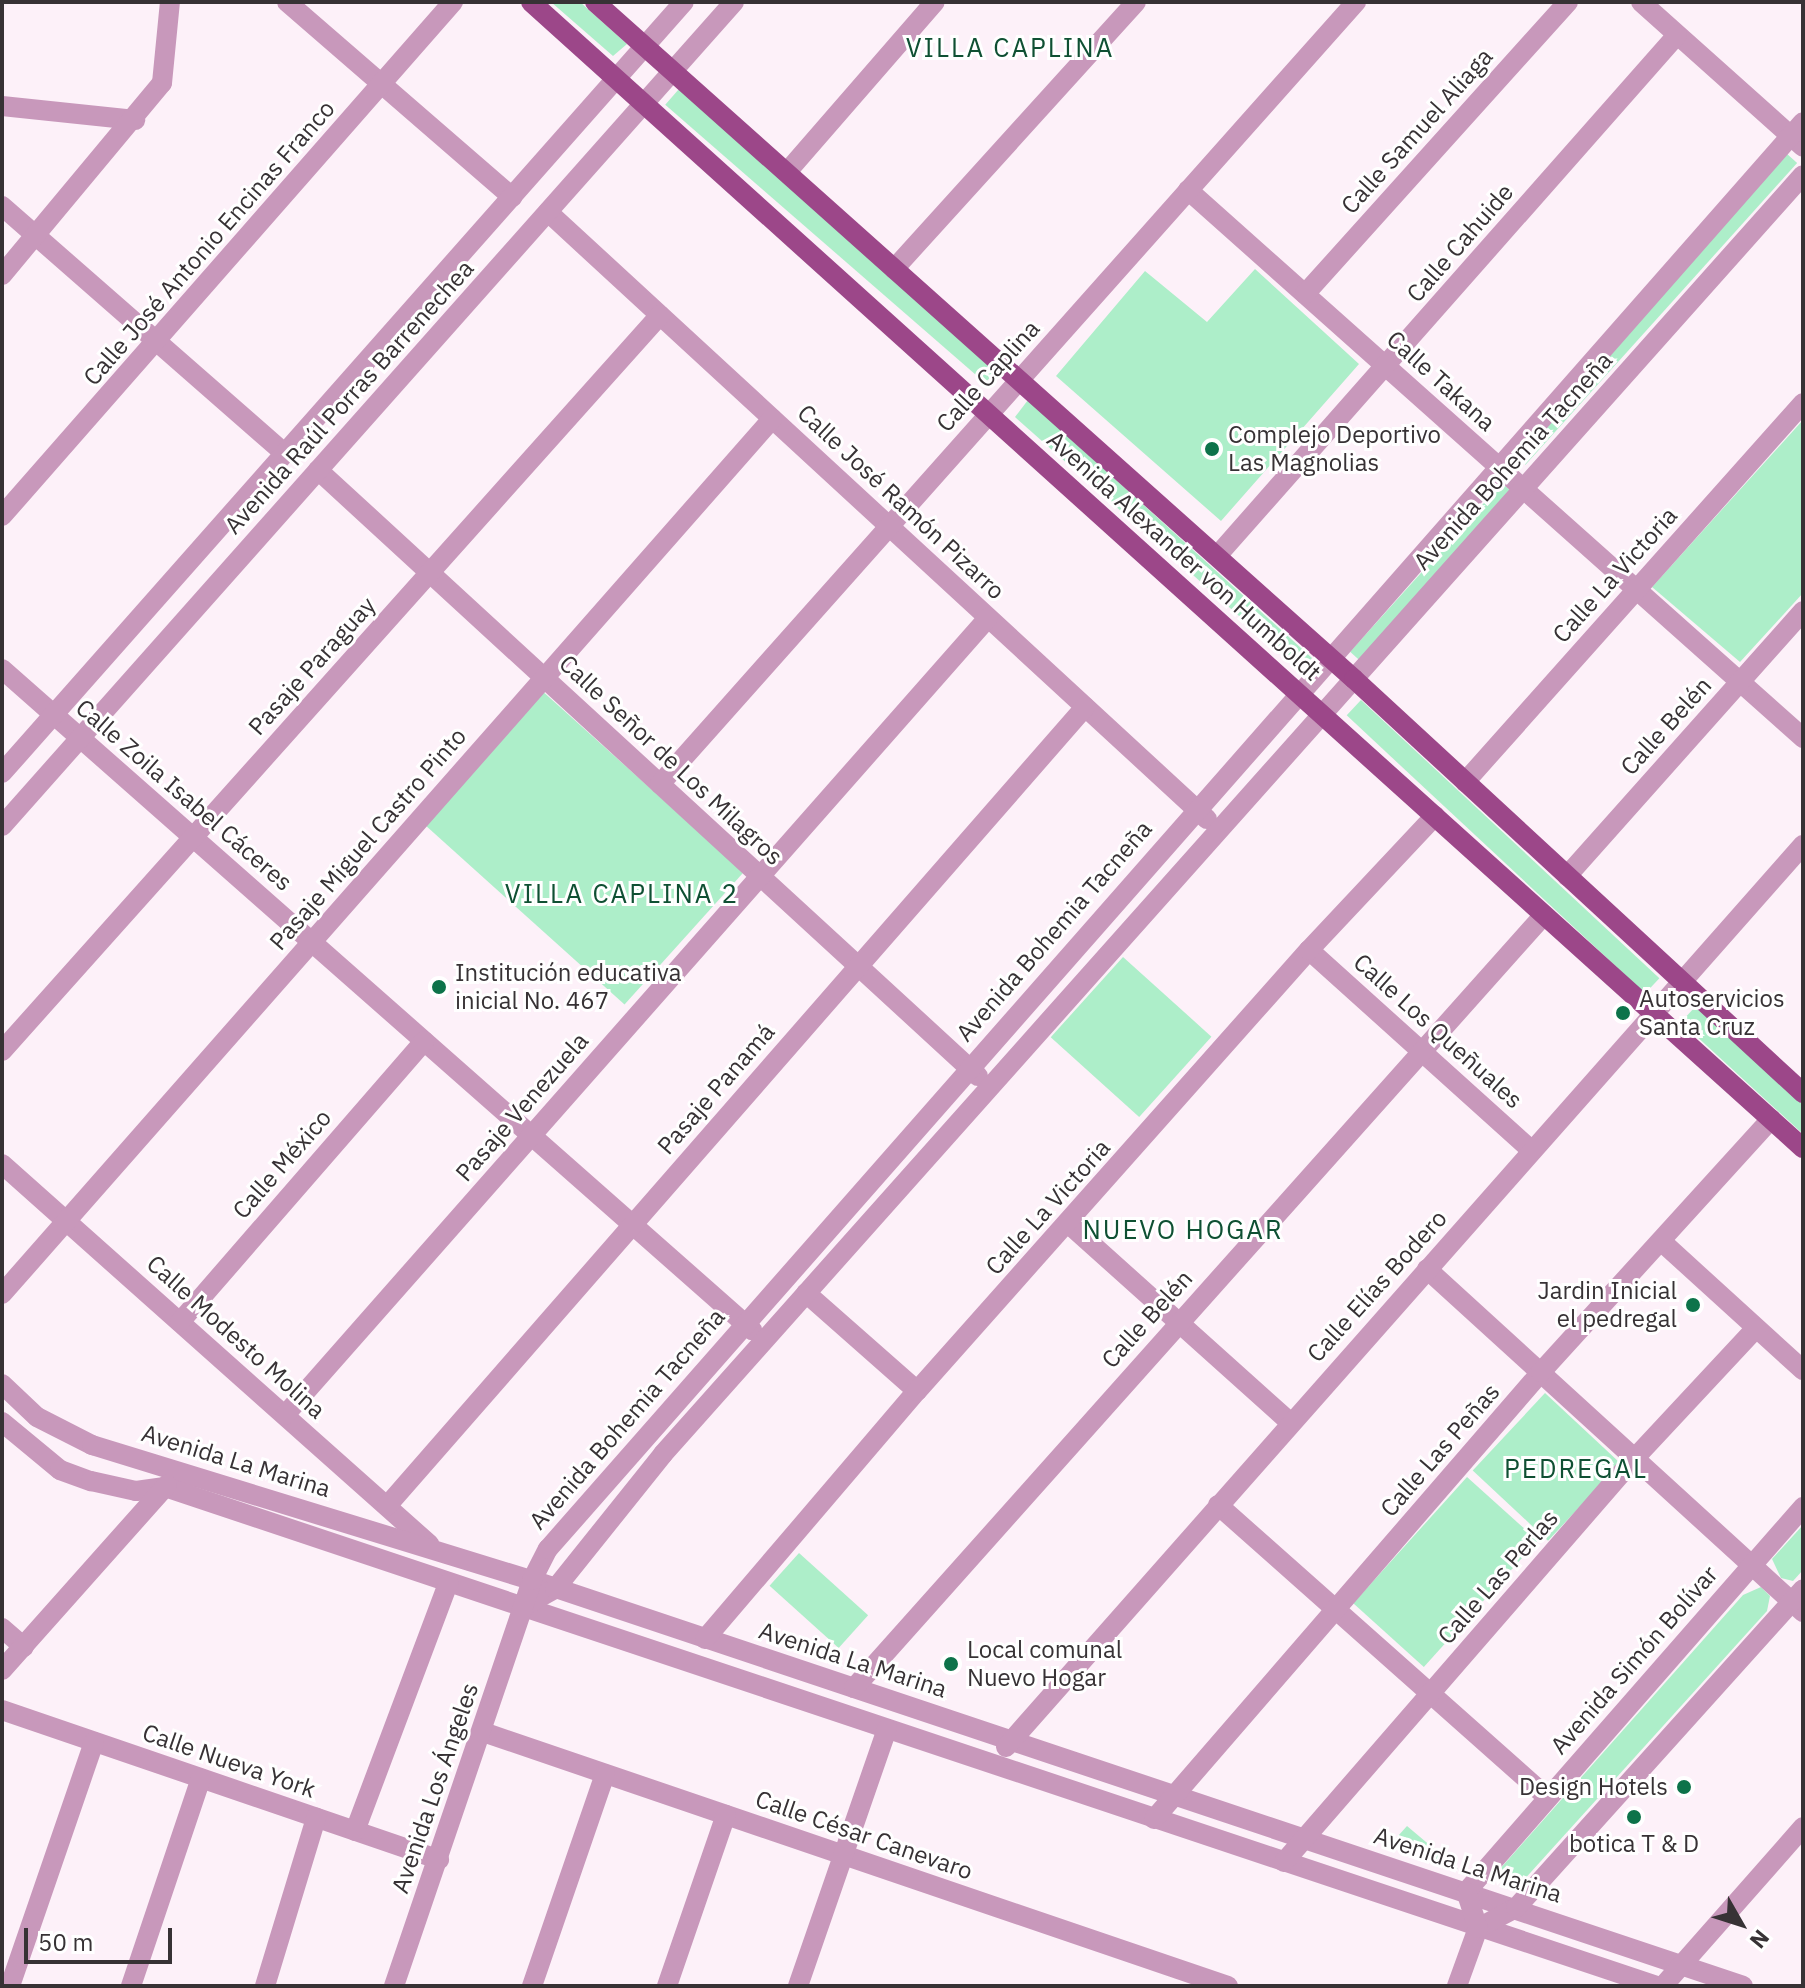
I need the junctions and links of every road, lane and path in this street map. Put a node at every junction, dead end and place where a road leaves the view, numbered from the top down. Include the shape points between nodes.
1 (170, 2) edge
2 (287, 2) edge
3 (453, 2) edge
4 (531, 2) edge
5 (595, 2) edge
6 (684, 2) edge
7 (734, 2) edge
8 (935, 2) edge
9 (1136, 2) edge
10 (1356, 2) edge
11 (1568, 2) edge
12 (1641, 2) edge
13 (1677, 35) junction
14 (646, 46) junction
15 (673, 71) junction
16 (616, 79) junction
17 (383, 85) junction
18 (644, 104) junction
19 (2, 106) edge
20 (135, 120) junction
21 (1799, 135) edge
22 (787, 172) junction
23 (1803, 175) edge
24 (1188, 190) junction
25 (512, 197) junction
26 (2, 206) edge
27 (548, 212) junction
28 (36, 236) junction
29 (894, 269) junction
30 (2, 275) edge
31 (1305, 294) junction
32 (660, 315) junction
33 (158, 343) junction
34 (1386, 366) junction
35 (1021, 379) junction
36 (1803, 403) edge
37 (989, 414) junction
38 (772, 419) junction
39 (284, 453) junction
40 (1499, 467) junction
41 (318, 470) junction
42 (1523, 489) junction
43 (2, 516) edge
44 (889, 527) junction
45 (1217, 556) junction
46 (430, 573) junction
47 (1636, 590) junction
48 (1803, 611) edge
49 (988, 618) junction
50 (1330, 658) junction
51 (2, 669) edge
52 (544, 678) junction
53 (1354, 679) junction
54 (1740, 682) junction
55 (1299, 694) junction
56 (1085, 707) junction
57 (54, 714) junction
58 (1322, 715) junction
59 (81, 737) junction
60 (1803, 738) edge
61 (2, 773) edge
62 (1465, 782) junction
63 (660, 784) junction
64 (1196, 810) junction
65 (1435, 816) junction
66 (2, 826) edge
67 (1219, 830) junction
68 (193, 837) junction
69 (1803, 845) edge
70 (1567, 876) junction
71 (760, 877) junction
72 (1544, 915) junction
73 (312, 942) junction
74 (1309, 950) junction
75 (857, 965) junction
76 (1682, 981) junction
77 (1654, 1013) junction
78 (424, 1041) junction
79 (2, 1051) edge
80 (1420, 1052) junction
81 (969, 1068) junction
82 (990, 1087) junction
83 (1803, 1093) edge
84 (1771, 1119) junction
85 (531, 1136) junction
86 (1803, 1148) edge
87 (1532, 1151) junction
88 (2, 1164) edge
89 (66, 1221) junction
90 (1069, 1224) junction
91 (633, 1226) junction
92 (1661, 1241) junction
93 (1427, 1269) junction
94 (806, 1293) junction
95 (2, 1294) edge
96 (180, 1322) junction
97 (744, 1323) junction
98 (1178, 1323) junction
99 (1756, 1328) junction
100 (764, 1341) junction
101 (1803, 1370) edge
102 (1541, 1372) junction
103 (2, 1384) edge
104 (917, 1391) junction
105 (285, 1415) junction
106 (2, 1422) edge
107 (1291, 1423) junction
108 (1633, 1460) junction
109 (172, 1479) junction
110 (1218, 1505) junction
111 (387, 1506) junction
112 (1803, 1507) edge
113 (435, 1549) junction
114 (1751, 1566) junction
115 (532, 1580) junction
116 (448, 1583) junction
117 (555, 1589) junction
118 (1799, 1601) edge
119 (524, 1606) junction
120 (1336, 1610) junction
121 (2, 1628) edge
122 (705, 1639) junction
123 (24, 1647) junction
124 (2, 1670) edge
125 (854, 1688) junction
126 (1431, 1694) junction
127 (2, 1710) edge
128 (887, 1729) junction
129 (483, 1732) junction
130 (1011, 1740) junction
131 (94, 1742) junction
132 (992, 1764) junction
133 (605, 1774) junction
134 (201, 1778) junction
135 (1174, 1795) junction
136 (1548, 1798) junction
137 (726, 1815) junction
138 (316, 1818) junction
139 (1154, 1819) junction
140 (1803, 1827) edge
141 (355, 1831) junction
142 (1306, 1838) junction
143 (844, 1855) junction
144 (439, 1860) junction
145 (1284, 1862) junction
146 (1466, 1892) junction
147 (1516, 1908) junction
148 (1478, 1928) junction
149 (1683, 1964) junction
150 (1194, 1980) edge
151 (805, 1984) edge
152 (10, 1986) edge
153 (131, 1986) edge
154 (265, 1986) edge
155 (394, 1986) edge
156 (532, 1986) edge
157 (667, 1986) edge
158 (1228, 1986) edge
159 (1457, 1986) edge
160 (1657, 1986) edge
161 (1663, 1986) edge
162 (1743, 1986) edge

1 - 20 street via 162,83
2 - 17 street
3 - 17 street, Calle José Antonio Encinas Franco
4 - 16 main road, Avenida Alexander von Humboldt
5 - 14 main road, Avenida Alexander von Humboldt
6 - 14 street, Avenida Raúl Porras Barrenechea
7 - 15 street, Avenida Raúl Porras Barrenechea
8 - 22 street
9 - 29 street
10 - 24 street, Calle Caplina
11 - 31 street, Calle Samuel Aliaga
12 - 13 street
13 - 21 street
13 - 34 street, Calle Cahuide
14 - 15 main road, Avenida Alexander von Humboldt
14 - 16 street, Avenida Raúl Porras Barrenechea
15 - 18 street, Avenida Raúl Porras Barrenechea
15 - 22 main road, Avenida Alexander von Humboldt
16 - 18 main road, Avenida Alexander von Humboldt
16 - 25 street, Avenida Raúl Porras Barrenechea
17 - 25 street
17 - 33 street, Calle José Antonio Encinas Franco
18 - 27 street, Avenida Raúl Porras Barrenechea
18 - 37 main road, Avenida Alexander von Humboldt
19 - 20 street
20 - 28 street
21 - 40 street, Avenida Bohemia Tacneña
22 - 29 main road, Avenida Alexander von Humboldt
23 - 42 street, Avenida Bohemia Tacneña
24 - 31 street, Calle Takana
24 - 35 street, Calle Caplina
25 - 39 street, Avenida Raúl Porras Barrenechea
26 - 28 street
27 - 32 street, Calle José Ramón Pizarro
27 - 41 street, Avenida Raúl Porras Barrenechea
28 - 30 street
28 - 33 street
29 - 35 main road, Avenida Alexander von Humboldt
31 - 34 street, Calle Takana
32 - 38 street, Calle José Ramón Pizarro
32 - 46 street, Pasaje Paraguay
33 - 39 street
33 - 43 street, Calle José Antonio Encinas Franco
34 - 40 street, Calle Takana
34 - 45 street, Calle Cahuide
35 - 37 street, Calle Caplina
35 - 45 main road, Avenida Alexander von Humboldt
36 - 47 street, Calle La Victoria
37 - 44 street, Calle Caplina
37 - 55 main road, Avenida Alexander von Humboldt
38 - 44 street, Calle José Ramón Pizarro
38 - 52 street, Pasaje Miguel Castro Pinto
39 - 57 street, Avenida Raúl Porras Barrenechea
40 - 42 street, Calle Takana
40 - 50 street, Avenida Bohemia Tacneña
41 - 46 street, Calle Señor de Los Milagros
41 - 59 street, Avenida Raúl Porras Barrenechea
42 - 47 street, Calle Takana
42 - 53 street, Avenida Bohemia Tacneña
44 - 49 street, Calle José Ramón Pizarro
44 - 63 street, Calle Caplina
45 - 50 main road, Avenida Alexander von Humboldt
46 - 52 street, Calle Señor de Los Milagros
46 - 68 street, Pasaje Paraguay
47 - 54 street, Calle Takana
47 - 62 street, Calle La Victoria
48 - 54 street, Calle Belén
49 - 56 street, Calle José Ramón Pizarro
49 - 71 street, Pasaje Venezuela
50 - 53 main road, Avenida Alexander von Humboldt
50 - 55 street, Avenida Bohemia Tacneña
51 - 57 street, Calle Zoila Isabel Cáceres
52 - 63 street, Calle Señor de Los Milagros
52 - 73 street, Pasaje Miguel Castro Pinto
53 - 58 street, Avenida Bohemia Tacneña
53 - 62 main road, Avenida Alexander von Humboldt
54 - 60 street, Calle Takana
54 - 70 street, Calle Belén
55 - 58 main road, Avenida Alexander von Humboldt
55 - 64 street, Avenida Bohemia Tacneña
56 - 64 street, Calle José Ramón Pizarro
56 - 75 street, Pasaje Panamá
57 - 59 street, Calle Zoila Isabel Cáceres
57 - 61 street, Avenida Raúl Porras Barrenechea
58 - 65 main road, Avenida Alexander von Humboldt
58 - 67 street, Avenida Bohemia Tacneña
59 - 66 street, Avenida Raúl Porras Barrenechea
59 - 68 street, Calle Zoila Isabel Cáceres
62 - 70 main road, Avenida Alexander von Humboldt
63 - 71 street, Calle Señor de Los Milagros
64 - 67 street, Calle José Ramón Pizarro
64 - 81 street, Avenida Bohemia Tacneña
65 - 72 main road, Avenida Alexander von Humboldt
65 - 74 street, Calle La Victoria
67 - 82 street, Avenida Bohemia Tacneña
68 - 73 street, Calle Zoila Isabel Cáceres
68 - 79 street, Pasaje Paraguay
69 - 76 street, Calle Elías Bodero
70 - 76 main road, Avenida Alexander von Humboldt
71 - 75 street, Calle Señor de Los Milagros
71 - 85 street, Pasaje Venezuela
72 - 77 main road, Avenida Alexander von Humboldt
72 - 80 street, Calle Belén
73 - 78 street, Calle Zoila Isabel Cáceres
73 - 89 street, Pasaje Miguel Castro Pinto
74 - 80 street, Calle Los Queñuales
74 - 90 street, Calle La Victoria
75 - 81 street, Calle Señor de Los Milagros
75 - 91 street, Pasaje Panamá
76 - 77 street, Calle Elías Bodero
76 - 83 main road, Avenida Alexander von Humboldt
77 - 84 main road, Avenida Alexander von Humboldt
77 - 87 street, Calle Elías Bodero
78 - 85 street, Calle Zoila Isabel Cáceres
78 - 96 street, Calle México
80 - 87 street, Calle Los Queñuales
80 - 98 street, Calle Belén
81 - 82 street, Calle Señor de Los Milagros
81 - 97 street, Avenida Bohemia Tacneña
82 - 94 street, Avenida Bohemia Tacneña
84 - 86 main road, Avenida Alexander von Humboldt
84 - 92 street, Calle Las Peñas
85 - 91 street, Calle Zoila Isabel Cáceres
85 - 105 street, Pasaje Venezuela
87 - 93 street, Calle Elías Bodero
88 - 89 street, Calle Modesto Molina
89 - 95 street, Pasaje Miguel Castro Pinto
89 - 96 street, Calle Modesto Molina
90 - 98 street
90 - 104 street, Calle La Victoria
91 - 97 street, Calle Zoila Isabel Cáceres
91 - 111 street, Pasaje Panamá
92 - 99 street
92 - 102 street, Calle Las Peñas
93 - 102 street
93 - 107 street, Calle Elías Bodero
94 - 100 street, Avenida Bohemia Tacneña
94 - 104 street
96 - 105 street, Calle Modesto Molina
97 - 100 street, Calle Zoila Isabel Cáceres
97 - 115 street, Avenida Bohemia Tacneña via 548,1549
98 - 107 street
98 - 125 street, Calle Belén
99 - 101 street
99 - 108 street, Calle Las Perlas
100 - 117 street, Avenida Bohemia Tacneña via 663,1454
102 - 108 street
102 - 120 street, Calle Las Peñas
103 - 109 street, Avenida La Marina via 37,1417
104 - 122 street, Calle La Victoria
105 - 111 street, Calle Modesto Molina
106 - 109 street, Avenida La Marina via 60,1470 136,1491
107 - 110 street, Calle Elías Bodero
108 - 114 street
108 - 126 street, Calle Las Perlas
109 - 113 street, Avenida La Marina
109 - 116 street, Avenida La Marina
109 - 123 street
110 - 120 street
110 - 130 street, Calle Elías Bodero
111 - 113 street, Calle Modesto Molina
112 - 114 street, Avenida Simón Bolívar
113 - 115 street, Avenida La Marina
114 - 118 street
114 - 136 street, Avenida Simón Bolívar
115 - 117 street, Avenida La Marina
115 - 119 street, Avenida Bohemia Tacneña
116 - 119 street, Avenida La Marina
116 - 141 street
117 - 119 street, Avenida Bohemia Tacneña
117 - 122 street, Avenida La Marina
118 - 147 street
119 - 128 street, Avenida La Marina
119 - 129 street, Avenida Los Ángeles
120 - 126 street
120 - 135 street, Calle Las Peñas
121 - 123 street
122 - 125 street, Avenida La Marina
123 - 124 street
125 - 130 street, Avenida La Marina
126 - 136 street
126 - 142 street, Calle Las Perlas
127 - 131 street, Calle Nueva York
128 - 132 street, Avenida La Marina
128 - 143 street
129 - 133 street, Calle César Canevaro
129 - 144 street, Avenida Los Ángeles
130 - 132 street, Calle Elías Bodero
130 - 135 street, Avenida La Marina
131 - 134 street, Calle Nueva York
131 - 152 street
132 - 139 street, Avenida La Marina
133 - 137 street, Calle César Canevaro
133 - 156 street
134 - 138 street, Calle Nueva York
134 - 153 street
135 - 139 street, Calle Las Peñas
135 - 142 street, Avenida La Marina
136 - 146 street, Avenida Simón Bolívar
137 - 143 street, Calle César Canevaro
137 - 157 street
138 - 141 street, Calle Nueva York
138 - 154 street
139 - 145 street, Avenida La Marina
140 - 149 street
141 - 144 street, Calle Nueva York
142 - 145 street, Calle Las Perlas
142 - 146 street, Avenida La Marina
143 - 150 street, Calle César Canevaro
143 - 151 street
144 - 155 street, Avenida Los Ángeles
145 - 148 street, Avenida La Marina
146 - 147 street, Avenida La Marina
146 - 148 street
147 - 148 street
147 - 149 street, Avenida La Marina
148 - 159 street
148 - 160 street, Avenida La Marina
149 - 161 street
149 - 162 street, Avenida La Marina
150 - 158 street, Calle César Canevaro

